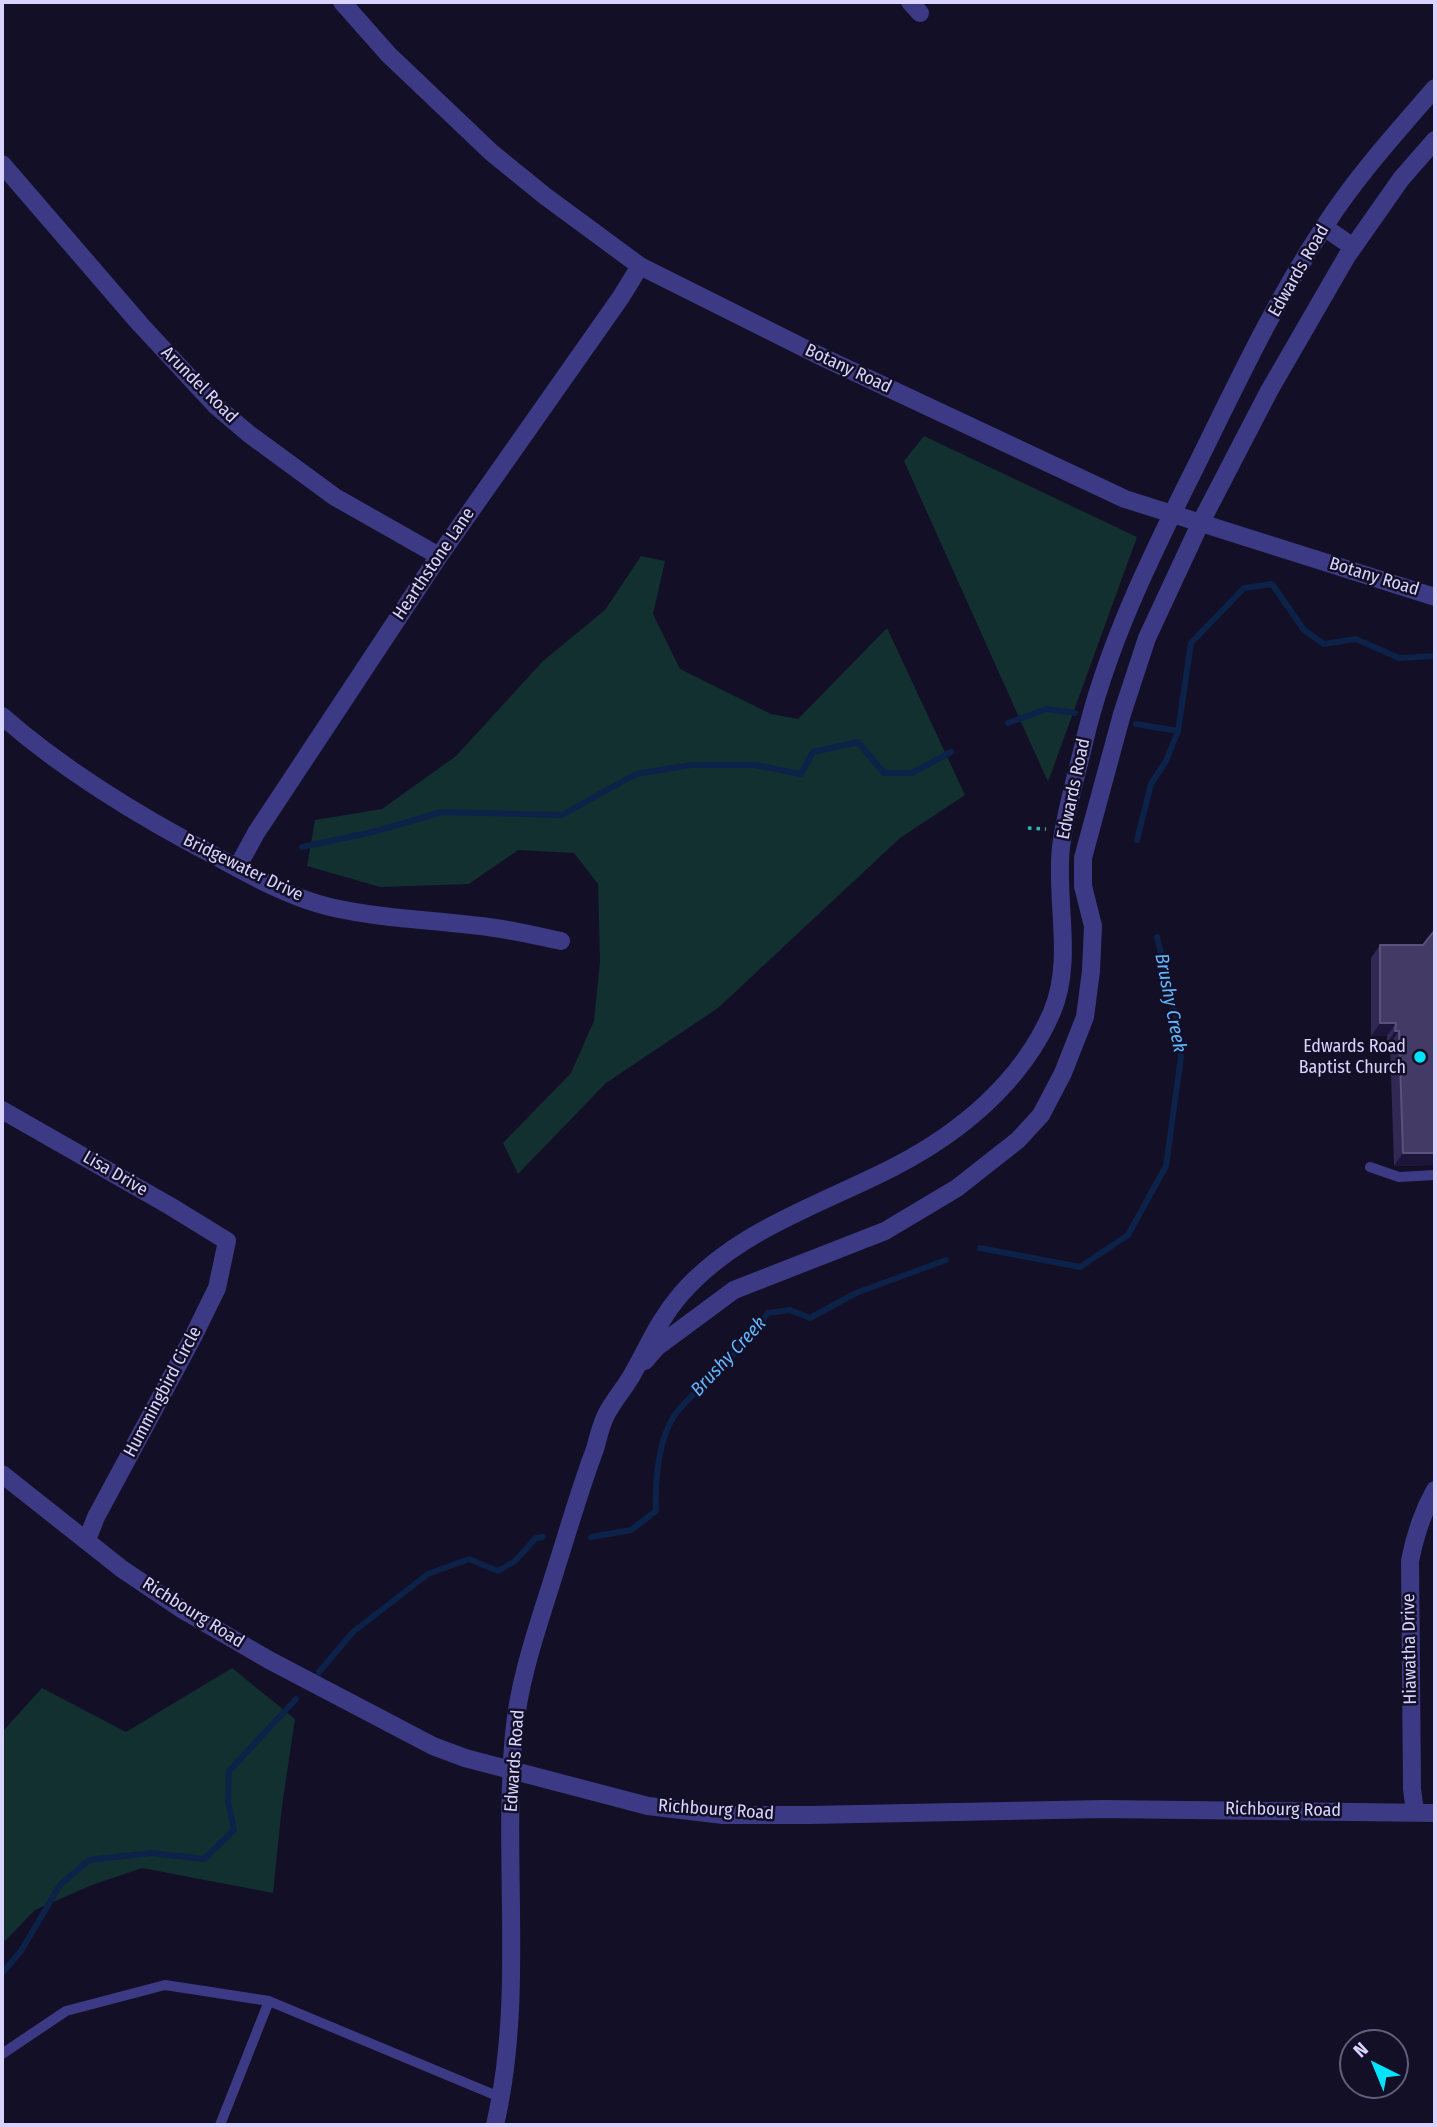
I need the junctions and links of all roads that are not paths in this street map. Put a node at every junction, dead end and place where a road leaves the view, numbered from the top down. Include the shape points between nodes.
1 (342, 2) edge
2 (1435, 88) edge
3 (1435, 140) edge
4 (2, 164) edge
5 (1324, 227) junction
6 (1353, 247) junction
7 (640, 266) junction
8 (1171, 515) junction
9 (1200, 524) junction
10 (439, 556) junction
11 (1435, 597) edge
12 (2, 716) edge
13 (237, 868) junction
14 (561, 941) dead end
15 (2, 1110) edge
16 (1370, 1167) dead end
17 (1435, 1175) edge
18 (227, 1241) joint
19 (633, 1374) junction
20 (2, 1474) edge
21 (1435, 1490) edge
22 (87, 1540) junction
23 (512, 1771) junction
24 (1415, 1812) junction
25 (1435, 1813) edge
26 (269, 2001) junction
27 (2, 2054) edge
28 (502, 2098) junction
29 (220, 2125) edge
30 (495, 2125) edge

1 - 7 street, Botany Road via 389,55 492,153
2 - 5 street, Edwards Road via 1368,165
3 - 6 street, Edwards Road
4 - 10 street, Arundel Road via 216,407 335,497
5 - 6 street
5 - 8 street, Edwards Road via 1242,373
6 - 9 street, Edwards Road via 1269,391
7 - 8 street, Botany Road via 1019,450
7 - 10 street, Hearthstone Lane
8 - 9 street, Botany Road
8 - 19 street, Edwards Road via 1112,650 1093,706 1061,848 1064,961 1060,989 1032,1049 998,1092 931,1146 757,1233 718,1259 676,1300 651,1335
9 - 11 street, Botany Road
9 - 19 street, Edwards Road via 1147,638 1101,791 1083,858 1083,886 1093,926 1085,1017 1041,1115 1018,1140 957,1188 885,1231 734,1290 657,1347
10 - 13 street, Hearthstone Lane
12 - 13 street, Bridgewater Drive via 99,789
13 - 14 street, Bridgewater Drive via 291,895 330,907 490,927
15 - 18 street, Lisa Drive
16 - 17 lane via 1399,1177
18 - 22 street, Hummingbird Circle via 217,1288
19 - 23 street, Edwards Road via 607,1414 538,1624 514,1730
20 - 22 street, Richbourg Road
21 - 24 street, Hiawatha Drive via 1415,1534 1410,1572
22 - 23 street, Richbourg Road via 173,1603 269,1660 433,1746
23 - 24 street, Richbourg Road via 648,1805 723,1815 1103,1808
23 - 28 street, Edwards Road via 510,2024
24 - 25 street, Richbourg Road
26 - 27 lane via 165,1985 66,2011
26 - 28 lane
26 - 29 lane
28 - 30 street, Edwards Road

